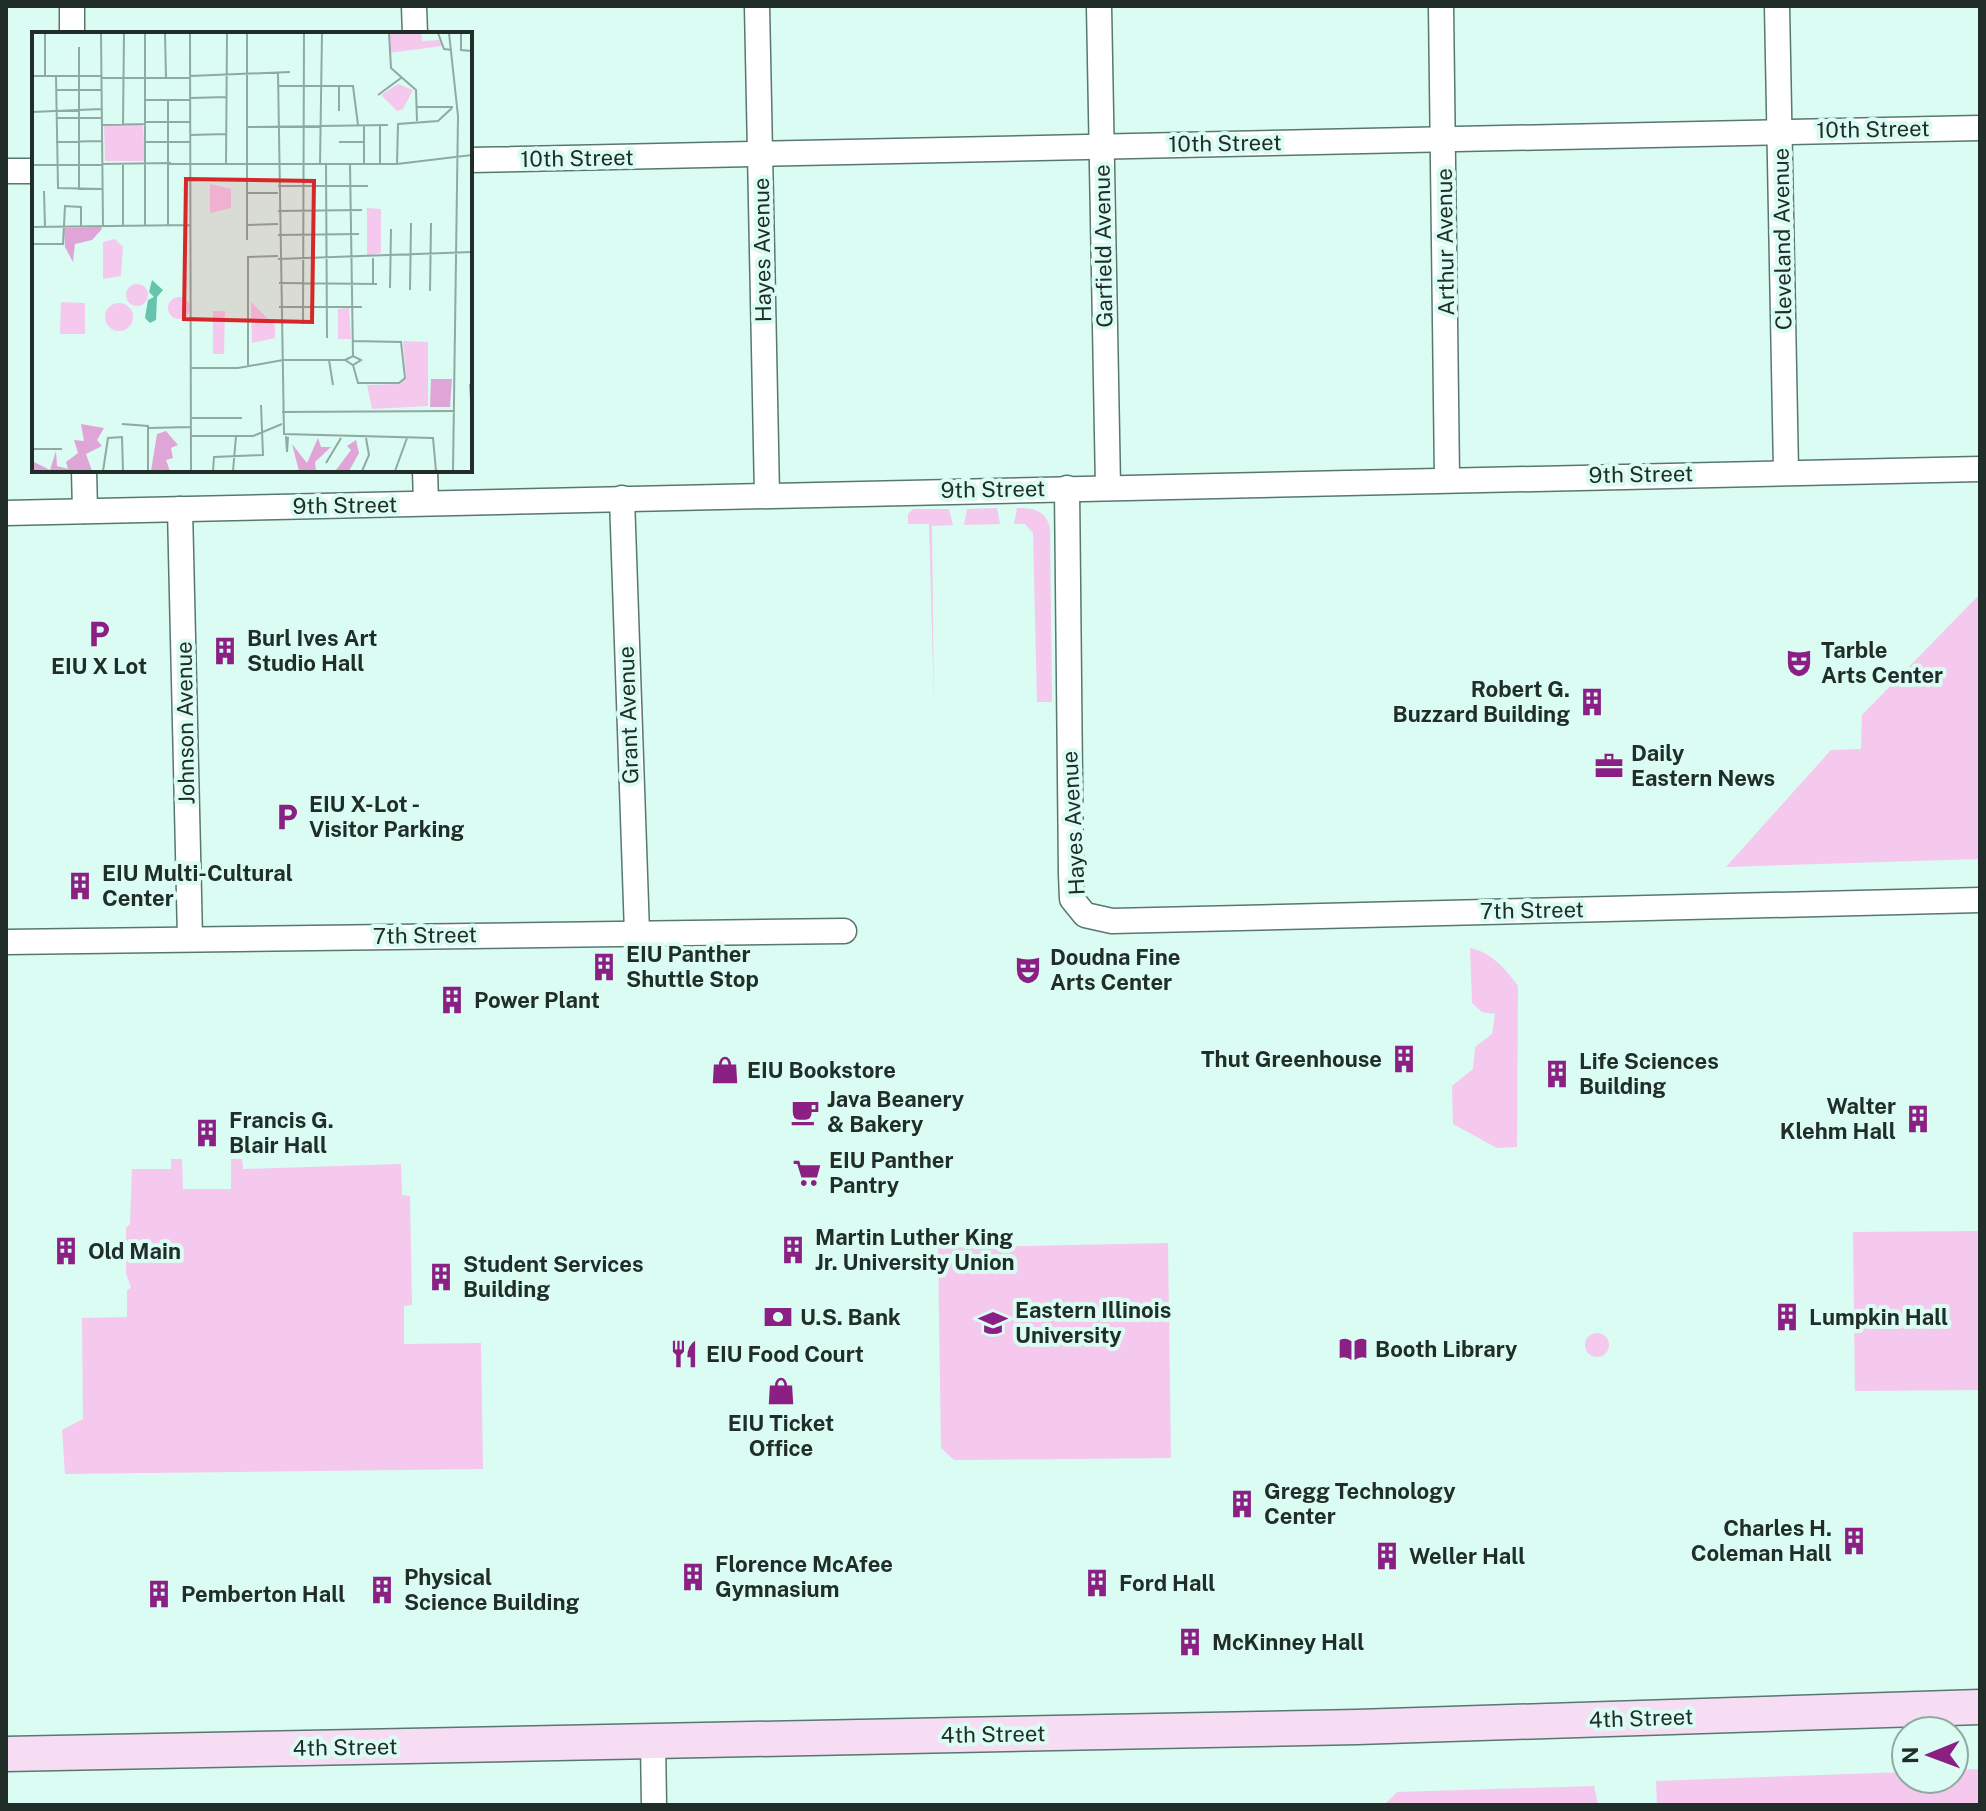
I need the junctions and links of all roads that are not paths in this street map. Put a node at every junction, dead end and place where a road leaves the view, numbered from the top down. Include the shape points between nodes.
1 (72, 6) edge
2 (414, 6) edge
3 (757, 6) edge
4 (1099, 6) edge
5 (1441, 6) edge
6 (1777, 6) edge
7 (72, 32) edge
8 (415, 32) edge
9 (1980, 128) edge
10 (1779, 131) junction
11 (1443, 137) junction
12 (1101, 146) junction
13 (760, 154) junction
14 (472, 160) edge
15 (6, 171) edge
16 (32, 171) edge
17 (1980, 469) edge
18 (1786, 471) junction
19 (84, 472) edge
20 (425, 472) edge
21 (1447, 478) junction
22 (1108, 487) junction
23 (1067, 488) junction
24 (767, 495) junction
25 (622, 498) junction
26 (426, 503) junction
27 (180, 509) junction
28 (85, 511) junction
29 (6, 513) edge
30 (1980, 900) edge
31 (1085, 915) joint
32 (844, 931) dead end
33 (637, 933) junction
34 (190, 938) junction
35 (6, 942) edge
36 (1980, 1707) edge
37 (653, 1741) junction
38 (6, 1754) edge
39 (654, 1805) edge

1 - 7 street
2 - 8 street
3 - 13 street, Hayes Avenue
4 - 12 street, Garfield Avenue
5 - 11 street, Arthur Avenue
6 - 10 street, Cleveland Avenue
9 - 10 street, 10th Street
10 - 11 street, 10th Street
10 - 18 street, Cleveland Avenue
11 - 12 street, 10th Street
11 - 21 street, Arthur Avenue
12 - 13 street, 10th Street
12 - 22 street, Garfield Avenue
13 - 14 street, 10th Street
13 - 24 street, Hayes Avenue
15 - 16 street
17 - 18 street, 9th Street
18 - 21 street, 9th Street
19 - 28 street
20 - 26 street
21 - 22 street, 9th Street
22 - 23 street, 9th Street
23 - 24 street, 9th Street
23 - 31 street, Hayes Avenue via 1072,899
24 - 25 street, 9th Street
25 - 26 street, 9th Street
25 - 33 street, Grant Avenue
26 - 27 street, 9th Street
27 - 28 street, 9th Street
27 - 34 street, Johnson Avenue
28 - 29 street, 9th Street
30 - 31 street, 7th Street via 1112,921
32 - 33 street, 7th Street
33 - 34 street, 7th Street
34 - 35 street, 7th Street
36 - 37 street, 4th Street via 1357,1727
37 - 38 street, 4th Street
37 - 39 street

